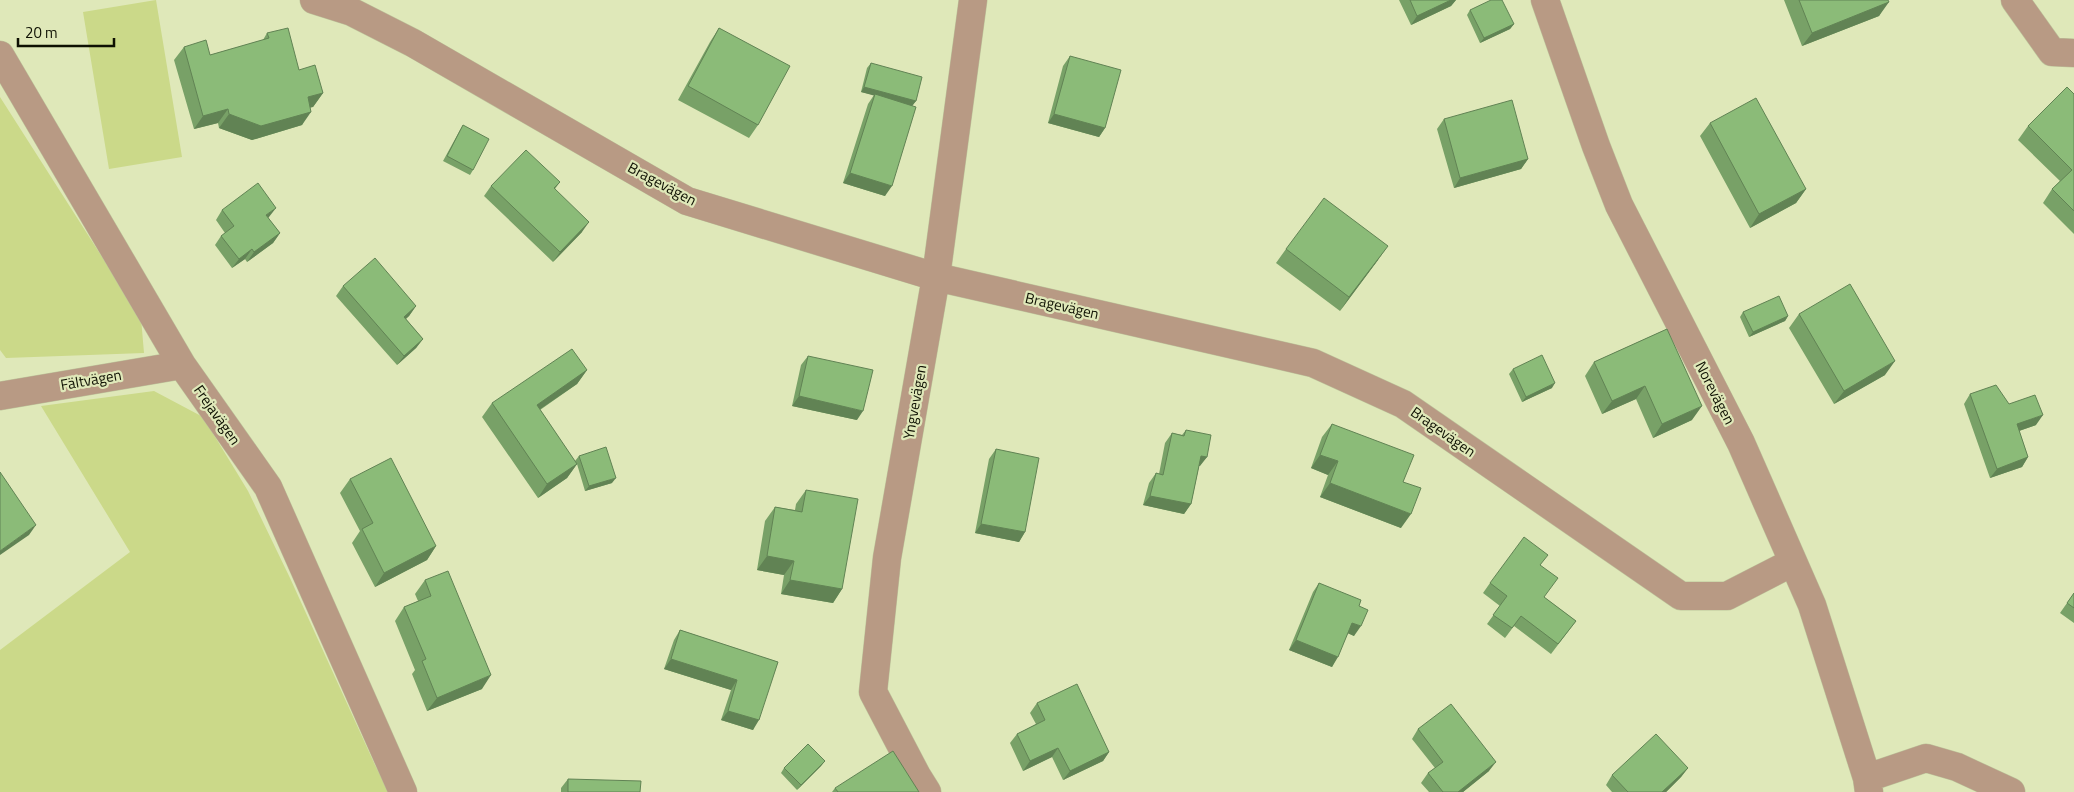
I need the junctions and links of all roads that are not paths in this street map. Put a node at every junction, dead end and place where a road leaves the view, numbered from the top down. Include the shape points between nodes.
1 (314, 0) edge
2 (973, 0) edge
3 (1545, 0) edge
4 (2016, 0) edge
5 (2074, 53) edge
6 (0, 54) edge
7 (936, 277) junction
8 (182, 365) junction
9 (0, 396) edge
10 (1793, 562) junction
11 (1868, 785) edge
12 (403, 792) edge
13 (927, 792) edge
14 (2011, 792) edge

1 - 7 street, Bragevägen via 352,12 412,43 687,201
2 - 7 street, Yngvevägen
3 - 10 street, Norevägen via 1619,205 1741,444
4 - 5 street via 2052,52
6 - 8 street, Frejavägen
7 - 10 street, Bragevägen via 1313,363 1403,404 1681,596 1727,596
7 - 13 street, Yngvevägen via 887,558 873,692
8 - 9 street, Fältvägen
8 - 12 street, Frejavägen via 268,487
10 - 11 street, Norevägen via 1818,624
11 - 14 street via 1926,758

